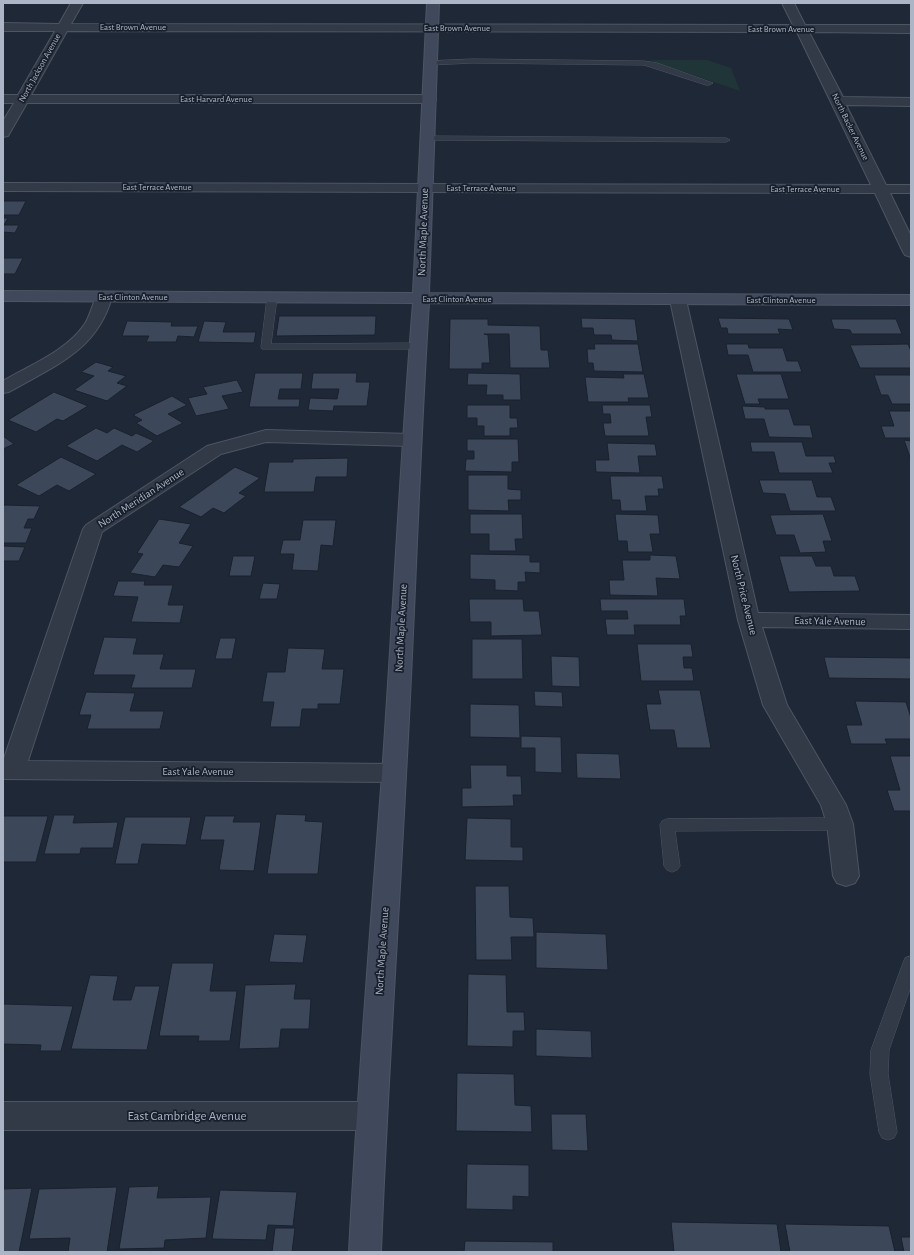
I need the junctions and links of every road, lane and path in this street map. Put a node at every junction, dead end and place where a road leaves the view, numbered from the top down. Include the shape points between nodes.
1 (76, 3) edge
2 (433, 3) edge
3 (788, 3) edge
4 (3, 27) edge
5 (62, 27) junction
6 (432, 28) junction
7 (800, 29) junction
8 (911, 29) edge
9 (431, 63) junction
10 (709, 83) dead end
11 (430, 99) junction
12 (3, 100) edge
13 (22, 100) junction
14 (838, 101) junction
15 (911, 102) edge
16 (3, 133) edge
17 (428, 138) junction
18 (726, 140) dead end
19 (3, 187) edge
20 (425, 187) junction
21 (880, 189) junction
22 (911, 189) edge
23 (911, 252) edge
24 (3, 296) edge
25 (104, 297) junction
26 (272, 298) junction
27 (421, 299) junction
28 (678, 300) junction
29 (911, 300) edge
30 (418, 346) junction
31 (3, 388) edge
32 (411, 440) junction
33 (749, 620) junction
34 (911, 622) edge
35 (8, 770) edge
36 (394, 773) junction
37 (840, 824) junction
38 (672, 866) dead end
39 (846, 876) dead end
40 (911, 963) edge
41 (3, 1116) edge
42 (371, 1116) junction
43 (888, 1132) dead end
44 (365, 1252) edge

1 - 5 street, North Jackson Avenue
2 - 6 street, North Maple Avenue
3 - 7 street, North Backer Avenue
4 - 5 street, East Brown Avenue
5 - 6 street, East Brown Avenue
5 - 13 street, North Jackson Avenue
6 - 7 street, East Brown Avenue
6 - 9 street, North Maple Avenue
7 - 8 street, East Brown Avenue
7 - 14 street, North Backer Avenue
9 - 10 lane via 644,63
9 - 11 street, North Maple Avenue
11 - 13 street, East Harvard Avenue
11 - 17 street, North Maple Avenue
12 - 13 street, East Harvard Avenue
13 - 16 street, North Jackson Avenue
14 - 15 street
14 - 21 street, North Backer Avenue
17 - 18 lane
17 - 20 street, North Maple Avenue
19 - 20 street, East Terrace Avenue
20 - 21 street, East Terrace Avenue
20 - 27 street, North Maple Avenue
21 - 22 street, East Terrace Avenue
21 - 23 street, North Backer Avenue
24 - 25 street, East Clinton Avenue
25 - 26 street, East Clinton Avenue
25 - 31 street via 96,319 82,336 62,354
26 - 27 street, East Clinton Avenue
26 - 30 lane via 266,347
27 - 28 street, East Clinton Avenue
27 - 30 street, North Maple Avenue
28 - 29 street, East Clinton Avenue
28 - 33 street, North Price Avenue
30 - 32 street, North Maple Avenue
32 - 35 street, North Meridian Avenue via 266,436 214,450 93,529
32 - 36 street, North Maple Avenue
33 - 34 street, East Yale Avenue
33 - 37 street, North Price Avenue via 775,705 832,805
35 - 36 street, East Yale Avenue
36 - 42 street, North Maple Avenue
37 - 38 lane via 667,825
37 - 39 street, North Price Avenue
40 - 43 lane via 880,1050 879,1074
41 - 42 street, East Cambridge Avenue
42 - 44 street, North Maple Avenue

